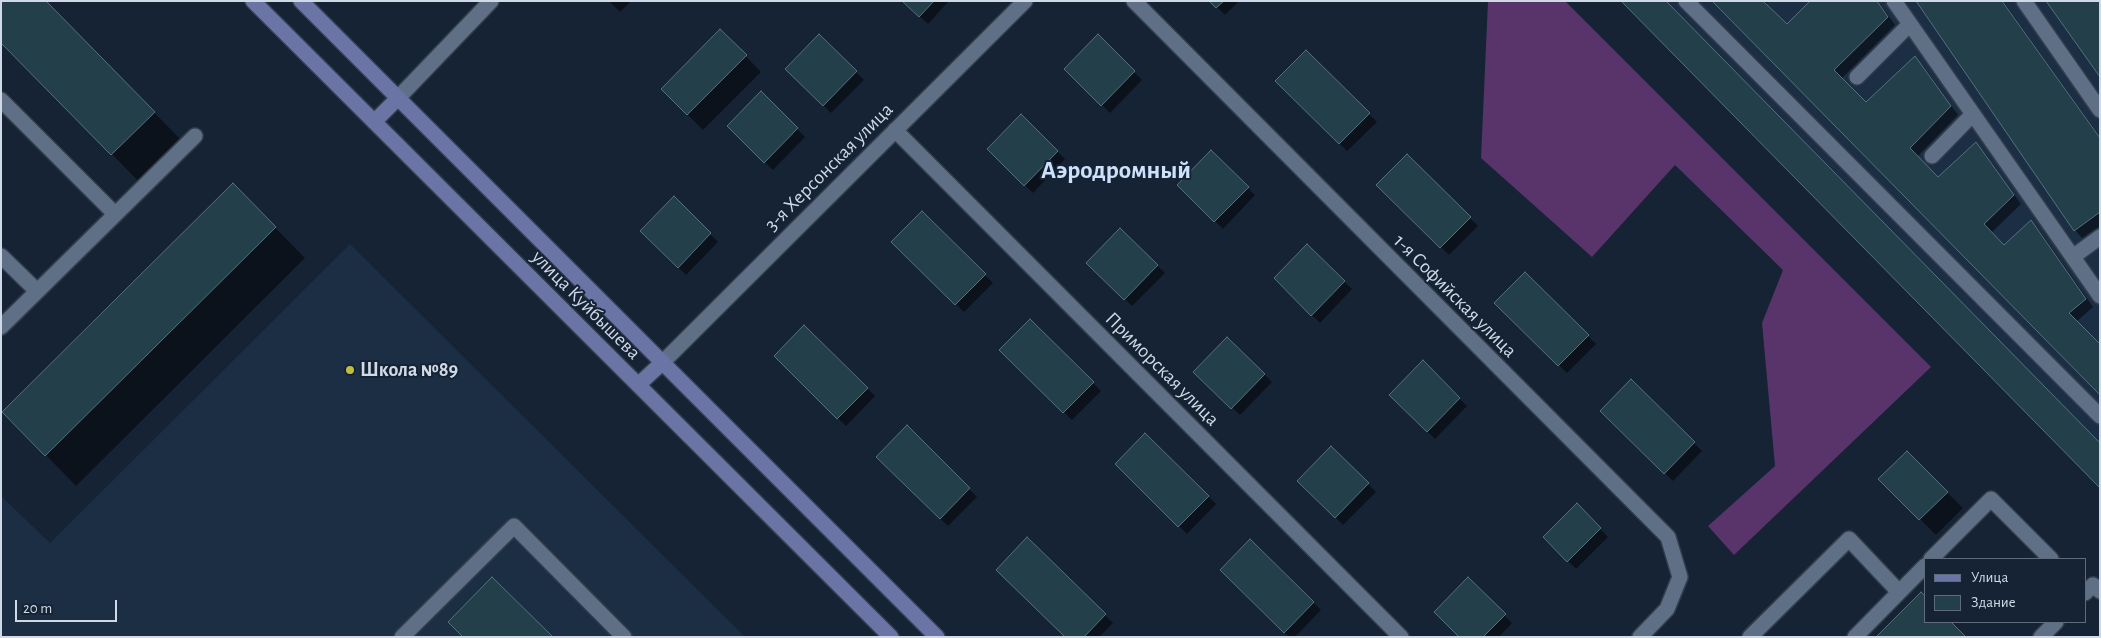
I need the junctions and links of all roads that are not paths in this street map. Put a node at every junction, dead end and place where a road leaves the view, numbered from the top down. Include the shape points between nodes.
1 (253, 1) edge
2 (301, 1) edge
3 (491, 1) edge
4 (1025, 1) edge
5 (1134, 1) edge
6 (1686, 1) edge
7 (1894, 1) edge
8 (2024, 1) edge
9 (1910, 24) junction
10 (1857, 76) dead end
11 (398, 98) junction
12 (1, 100) edge
13 (2100, 110) edge
14 (1973, 114) junction
15 (374, 122) junction
16 (895, 130) junction
17 (194, 136) dead end
18 (1932, 156) dead end
19 (114, 213) junction
20 (2100, 237) edge
21 (1, 256) edge
22 (2074, 256) junction
23 (37, 291) junction
24 (2100, 296) edge
25 (1, 327) edge
26 (663, 362) junction
27 (638, 385) junction
28 (2100, 416) edge
29 (1933, 558) edge
30 (2050, 558) edge
31 (1924, 567) edge
32 (1899, 592) junction
33 (2055, 623) edge
34 (402, 637) edge
35 (624, 637) edge
36 (891, 637) edge
37 (937, 637) edge
38 (1401, 637) edge
39 (1640, 637) edge
40 (1750, 637) edge
41 (1855, 637) edge
42 (2042, 637) edge

1 - 15 main road, улица Куйбышева
2 - 11 main road, улица Куйбышева
3 - 11 street
4 - 16 street, 3-я Херсонская улица
5 - 39 street, 1-я Софийская улица via 1668,537 1680,577 1667,609
6 - 28 street
7 - 9 street
8 - 13 street
9 - 10 street
9 - 14 street
11 - 15 main road
11 - 26 main road, улица Куйбышева
12 - 19 street
14 - 18 street
14 - 22 street
15 - 27 main road, улица Куйбышева
16 - 26 street, 3-я Херсонская улица
16 - 38 street, Приморская улица
17 - 19 street
19 - 23 street
20 - 22 street
21 - 23 street
22 - 24 street
23 - 25 street
26 - 27 main road
26 - 37 main road, улица Куйбышева
27 - 36 main road, улица Куйбышева
29 - 30 street via 1991,499
31 - 32 street
32 - 40 street via 1849,538
32 - 41 street
33 - 42 street
34 - 35 street via 514,526

